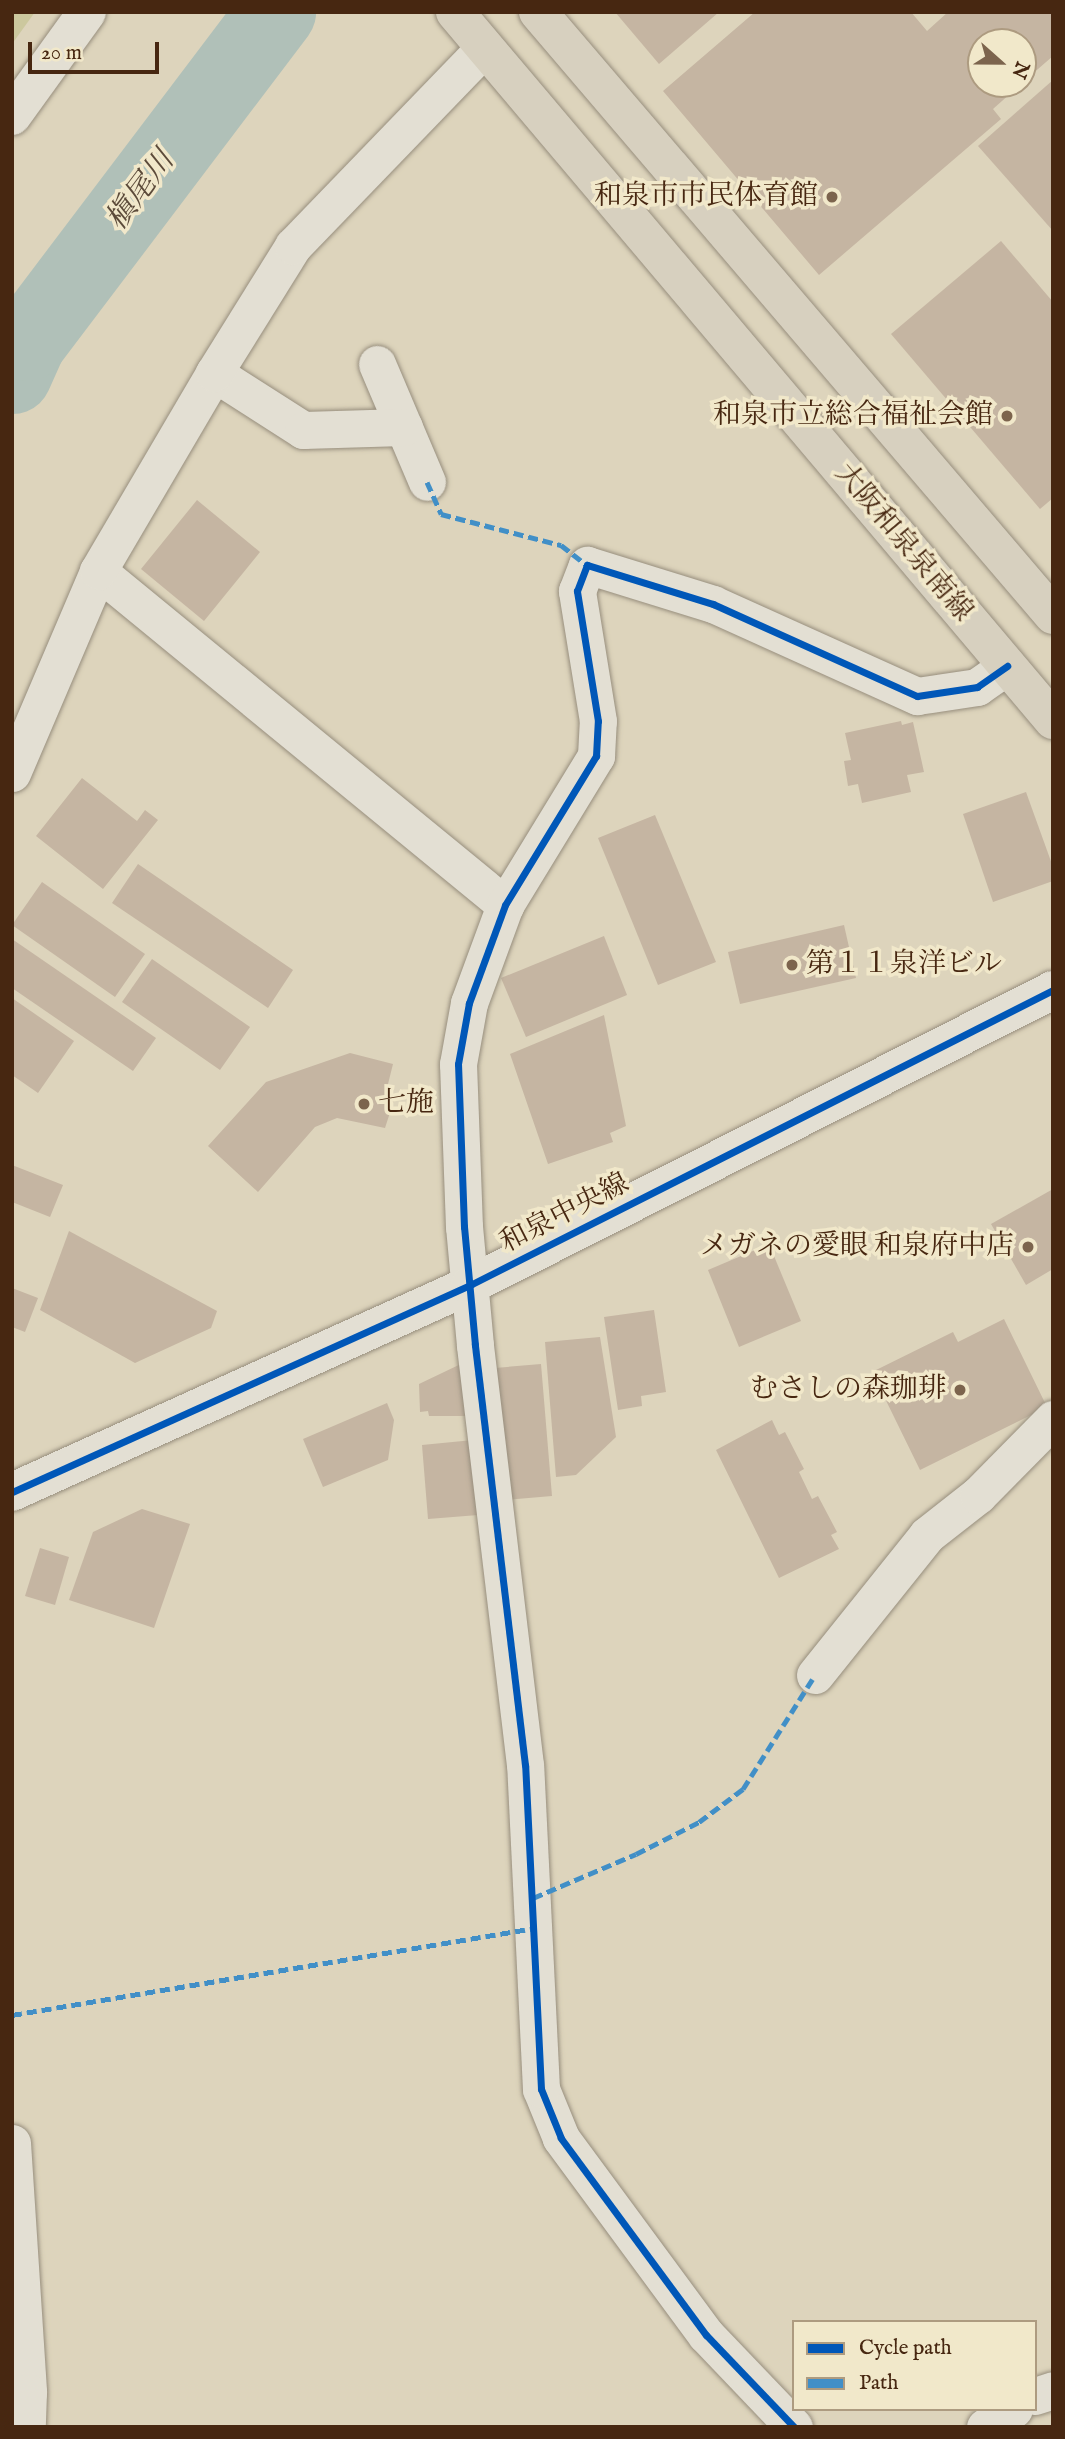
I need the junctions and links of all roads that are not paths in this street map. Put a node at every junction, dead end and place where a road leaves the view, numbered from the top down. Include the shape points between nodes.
1 (87, 12) edge
2 (538, 12) edge
3 (471, 31) edge
4 (12, 116) edge
5 (377, 364) dead end
6 (214, 373) junction
7 (404, 427) junction
8 (427, 482) dead end
9 (98, 571) junction
10 (1053, 615) edge
11 (1007, 666) junction
12 (1053, 720) edge
13 (12, 774) edge
14 (505, 905) junction
15 (1053, 990) edge
16 (470, 1286) junction
17 (1053, 1419) edge
18 (12, 1492) edge
19 (815, 1675) dead end
20 (12, 2143) edge
21 (1011, 2411) edge
22 (27, 2427) edge
23 (794, 2427) edge
24 (985, 2427) edge

1 - 4 street
2 - 10 main road
3 - 6 street via 293,246
3 - 11 main road, 大阪和泉泉南線
5 - 7 street
6 - 7 street via 303,430
6 - 9 street
7 - 8 street
9 - 13 street
9 - 14 street
11 - 12 main road, 大阪和泉泉南線
11 - 14 street via 977,687 917,696 713,604 587,565 577,591 598,721 596,756
14 - 16 street via 468,1003 458,1064
15 - 16 street, 和泉中央線
16 - 18 street, 和泉中央線
16 - 23 street via 525,1765 541,2089 561,2138 706,2336
17 - 19 street via 978,1495 927,1535
20 - 22 street
21 - 24 street

